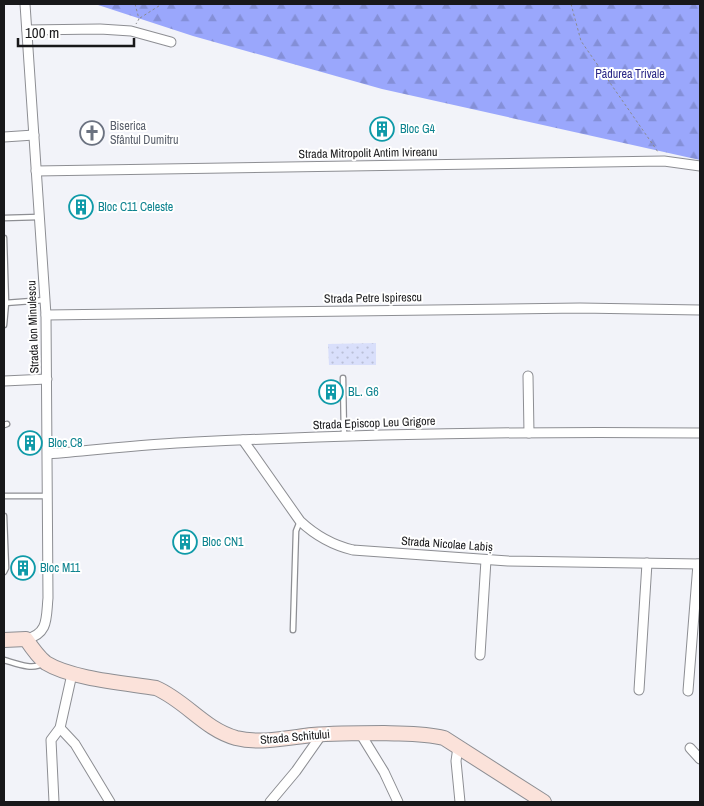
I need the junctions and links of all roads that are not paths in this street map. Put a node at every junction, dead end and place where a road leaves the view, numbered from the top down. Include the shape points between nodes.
1 (25, 4) edge
2 (27, 30) junction
3 (171, 42) dead end
4 (34, 135) junction
5 (4, 137) edge
6 (700, 166) edge
7 (36, 171) junction
8 (39, 217) junction
9 (4, 218) edge
10 (4, 238) edge
11 (45, 300) junction
12 (5, 303) edge
13 (700, 310) edge
14 (46, 315) junction
15 (4, 325) edge
16 (528, 376) dead end
17 (47, 378) junction
18 (342, 378) dead end
19 (4, 381) edge
20 (529, 433) junction
21 (700, 433) edge
22 (344, 436) junction
23 (243, 440) junction
24 (48, 454) junction
25 (4, 496) edge
26 (48, 496) junction
27 (4, 516) edge
28 (300, 521) junction
29 (486, 560) junction
30 (647, 563) junction
31 (699, 564) edge
32 (4, 572) edge
33 (293, 630) dead end
34 (26, 639) junction
35 (4, 640) edge
36 (480, 656) dead end
37 (4, 660) edge
38 (45, 662) junction
39 (72, 674) junction
40 (639, 690) dead end
41 (688, 691) dead end
42 (60, 728) junction
43 (360, 733) junction
44 (322, 734) junction
45 (458, 747) junction
46 (690, 748) dead end
47 (700, 759) edge
48 (54, 802) edge
49 (110, 802) edge
50 (270, 802) edge
51 (398, 802) edge
52 (460, 802) edge
53 (544, 802) edge

1 - 2 street, Strada Ion Minulescu
2 - 3 street via 130,31
2 - 4 street, Strada Ion Minulescu
4 - 5 street
4 - 7 street, Strada Ion Minulescu
6 - 7 street, Strada Mitropolit Antim Ivireanu via 664,161
7 - 8 street, Strada Ion Minulescu
8 - 9 lane
8 - 11 street, Strada Ion Minulescu
10 - 12 lane
11 - 12 lane
11 - 14 street, Strada Ion Minulescu
12 - 15 lane
13 - 14 street, Strada Petre Ispirescu via 580,308
14 - 17 street, Strada Ion Minulescu
16 - 20 street
17 - 19 street
17 - 24 street, Strada Ion Minulescu
18 - 22 lane
20 - 21 street, Strada Episcop Leu Grigore
20 - 22 street, Strada Episcop Leu Grigore
22 - 23 street, Strada Episcop Leu Grigore
23 - 24 street, Strada Episcop Leu Grigore
23 - 28 street, Strada Nicolae Labiș
24 - 26 street, Strada Ion Minulescu
25 - 26 lane
26 - 34 street, Strada Ion Minulescu via 46,619 42,631
27 - 32 lane
28 - 29 street, Strada Nicolae Labiș via 328,542 353,550
28 - 33 lane via 296,531
29 - 30 street, Strada Nicolae Labiș
29 - 36 street
30 - 31 street, Strada Nicolae Labiș
30 - 40 street
31 - 41 street
34 - 35 main road
34 - 38 main road, Strada Schitului
37 - 38 lane via 32,667
38 - 39 main road, Strada Schitului
39 - 42 street
39 - 44 main road, Strada Schitului via 156,688 182,702 221,733 237,738 256,741
42 - 48 street via 51,740
42 - 49 street via 75,744
43 - 44 main road, Strada Schitului
43 - 45 main road, Strada Schitului via 428,734 444,738
43 - 51 street
44 - 50 street
45 - 52 street via 456,761
45 - 53 main road, Strada Schitului
46 - 47 street

